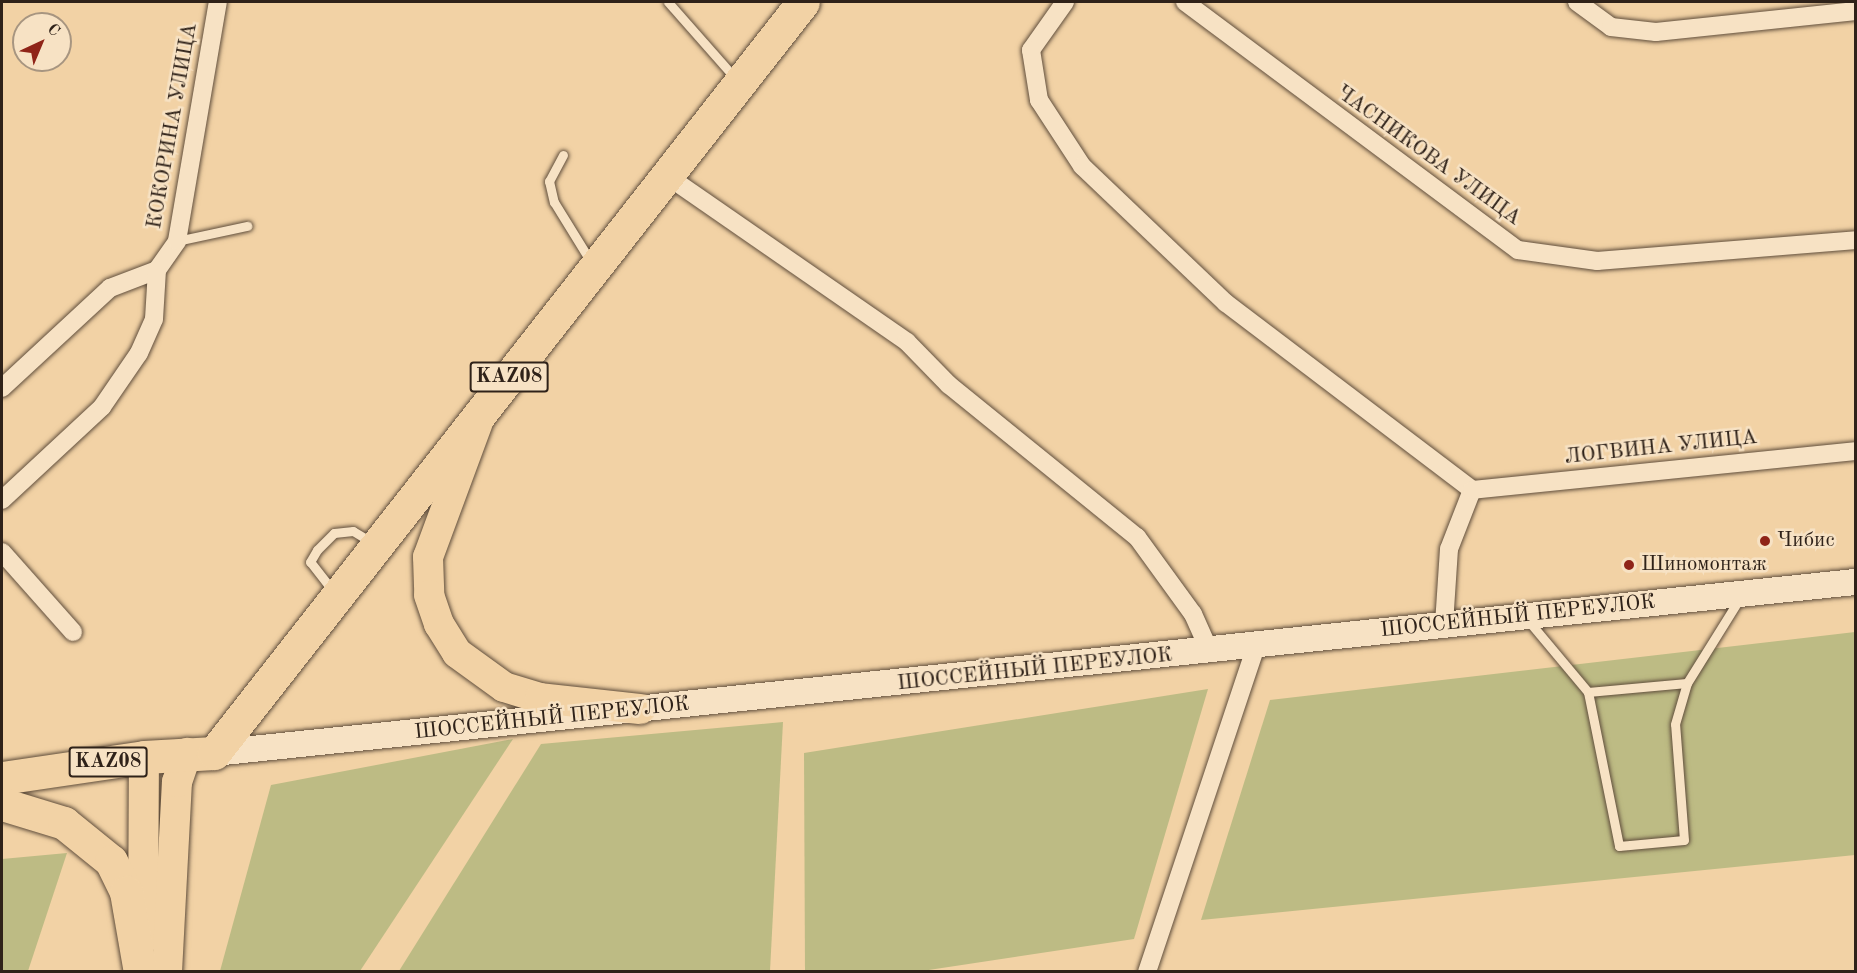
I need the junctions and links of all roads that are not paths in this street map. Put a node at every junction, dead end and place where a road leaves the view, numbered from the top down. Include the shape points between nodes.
1 (218, 2) edge
2 (668, 2) edge
3 (803, 2) edge
4 (1065, 2) edge
5 (1185, 2) edge
6 (1577, 2) edge
7 (1856, 11) edge
8 (739, 82) junction
9 (563, 155) dead end
10 (666, 175) junction
11 (247, 226) dead end
12 (1856, 240) edge
13 (177, 241) junction
14 (594, 267) junction
15 (157, 270) junction
16 (2, 388) edge
17 (481, 414) junction
18 (1856, 451) edge
19 (1472, 490) junction
20 (2, 500) edge
21 (377, 546) junction
22 (2, 552) edge
23 (1856, 582) edge
24 (1743, 594) junction
25 (337, 596) junction
26 (1524, 616) junction
27 (1444, 624) junction
28 (73, 632) dead end
29 (1256, 647) junction
30 (1210, 652) junction
31 (1687, 683) junction
32 (1588, 692) junction
33 (640, 709) junction
34 (201, 753) junction
35 (144, 757) junction
36 (2, 778) edge
37 (2, 804) edge
38 (141, 972) edge
39 (167, 972) edge
40 (1147, 972) edge

1 - 13 street, КОКОРИНА УЛИЦА
2 - 8 lane
3 - 8 highway, KAZ08
4 - 19 street via 1031,50 1039,100 1082,166 1226,303
5 - 12 street, ЧАСНИКОВА УЛИЦА via 1518,250 1598,261
6 - 7 street via 1611,27 1656,32
8 - 10 highway, KAZ08
9 - 14 lane via 549,181 554,202
10 - 14 highway, KAZ08
10 - 30 street via 907,342 949,385 1137,537 1193,614
11 - 13 lane
13 - 15 street, КОКОРИНА УЛИЦА
14 - 17 highway, KAZ08
15 - 16 street via 110,288
15 - 20 street via 154,319 139,353 102,407
17 - 21 highway, KAZ08
17 - 33 main road via 428,557 429,595 439,624 457,653 504,687 540,698
18 - 19 street, ЛОГВИНА УЛИЦА
19 - 27 street via 1449,549
21 - 25 highway, KAZ08
21 - 25 lane via 353,531 334,533 316,550 310,562
22 - 28 street
23 - 24 main road, ШОССЕЙНЫЙ ПЕРЕУЛОК
24 - 26 main road, ШОССЕЙНЫЙ ПЕРЕУЛОК
24 - 31 lane
25 - 34 highway, KAZ08
26 - 27 main road, ШОССЕЙНЫЙ ПЕРЕУЛОК
26 - 32 lane
27 - 29 main road, ШОССЕЙНЫЙ ПЕРЕУЛОК
29 - 30 main road, ШОССЕЙНЫЙ ПЕРЕУЛОК
29 - 40 street
30 - 33 main road, ШОССЕЙНЫЙ ПЕРЕУЛОК
31 - 32 lane
31 - 32 lane via 1675,724 1684,840 1630,845 1619,846
33 - 34 main road, ШОССЕЙНЫЙ ПЕРЕУЛОК
34 - 35 highway, KAZ08
34 - 39 main road via 177,782
35 - 36 highway, KAZ08
35 - 38 main road
37 - 38 highway via 64,823 111,861 126,892

